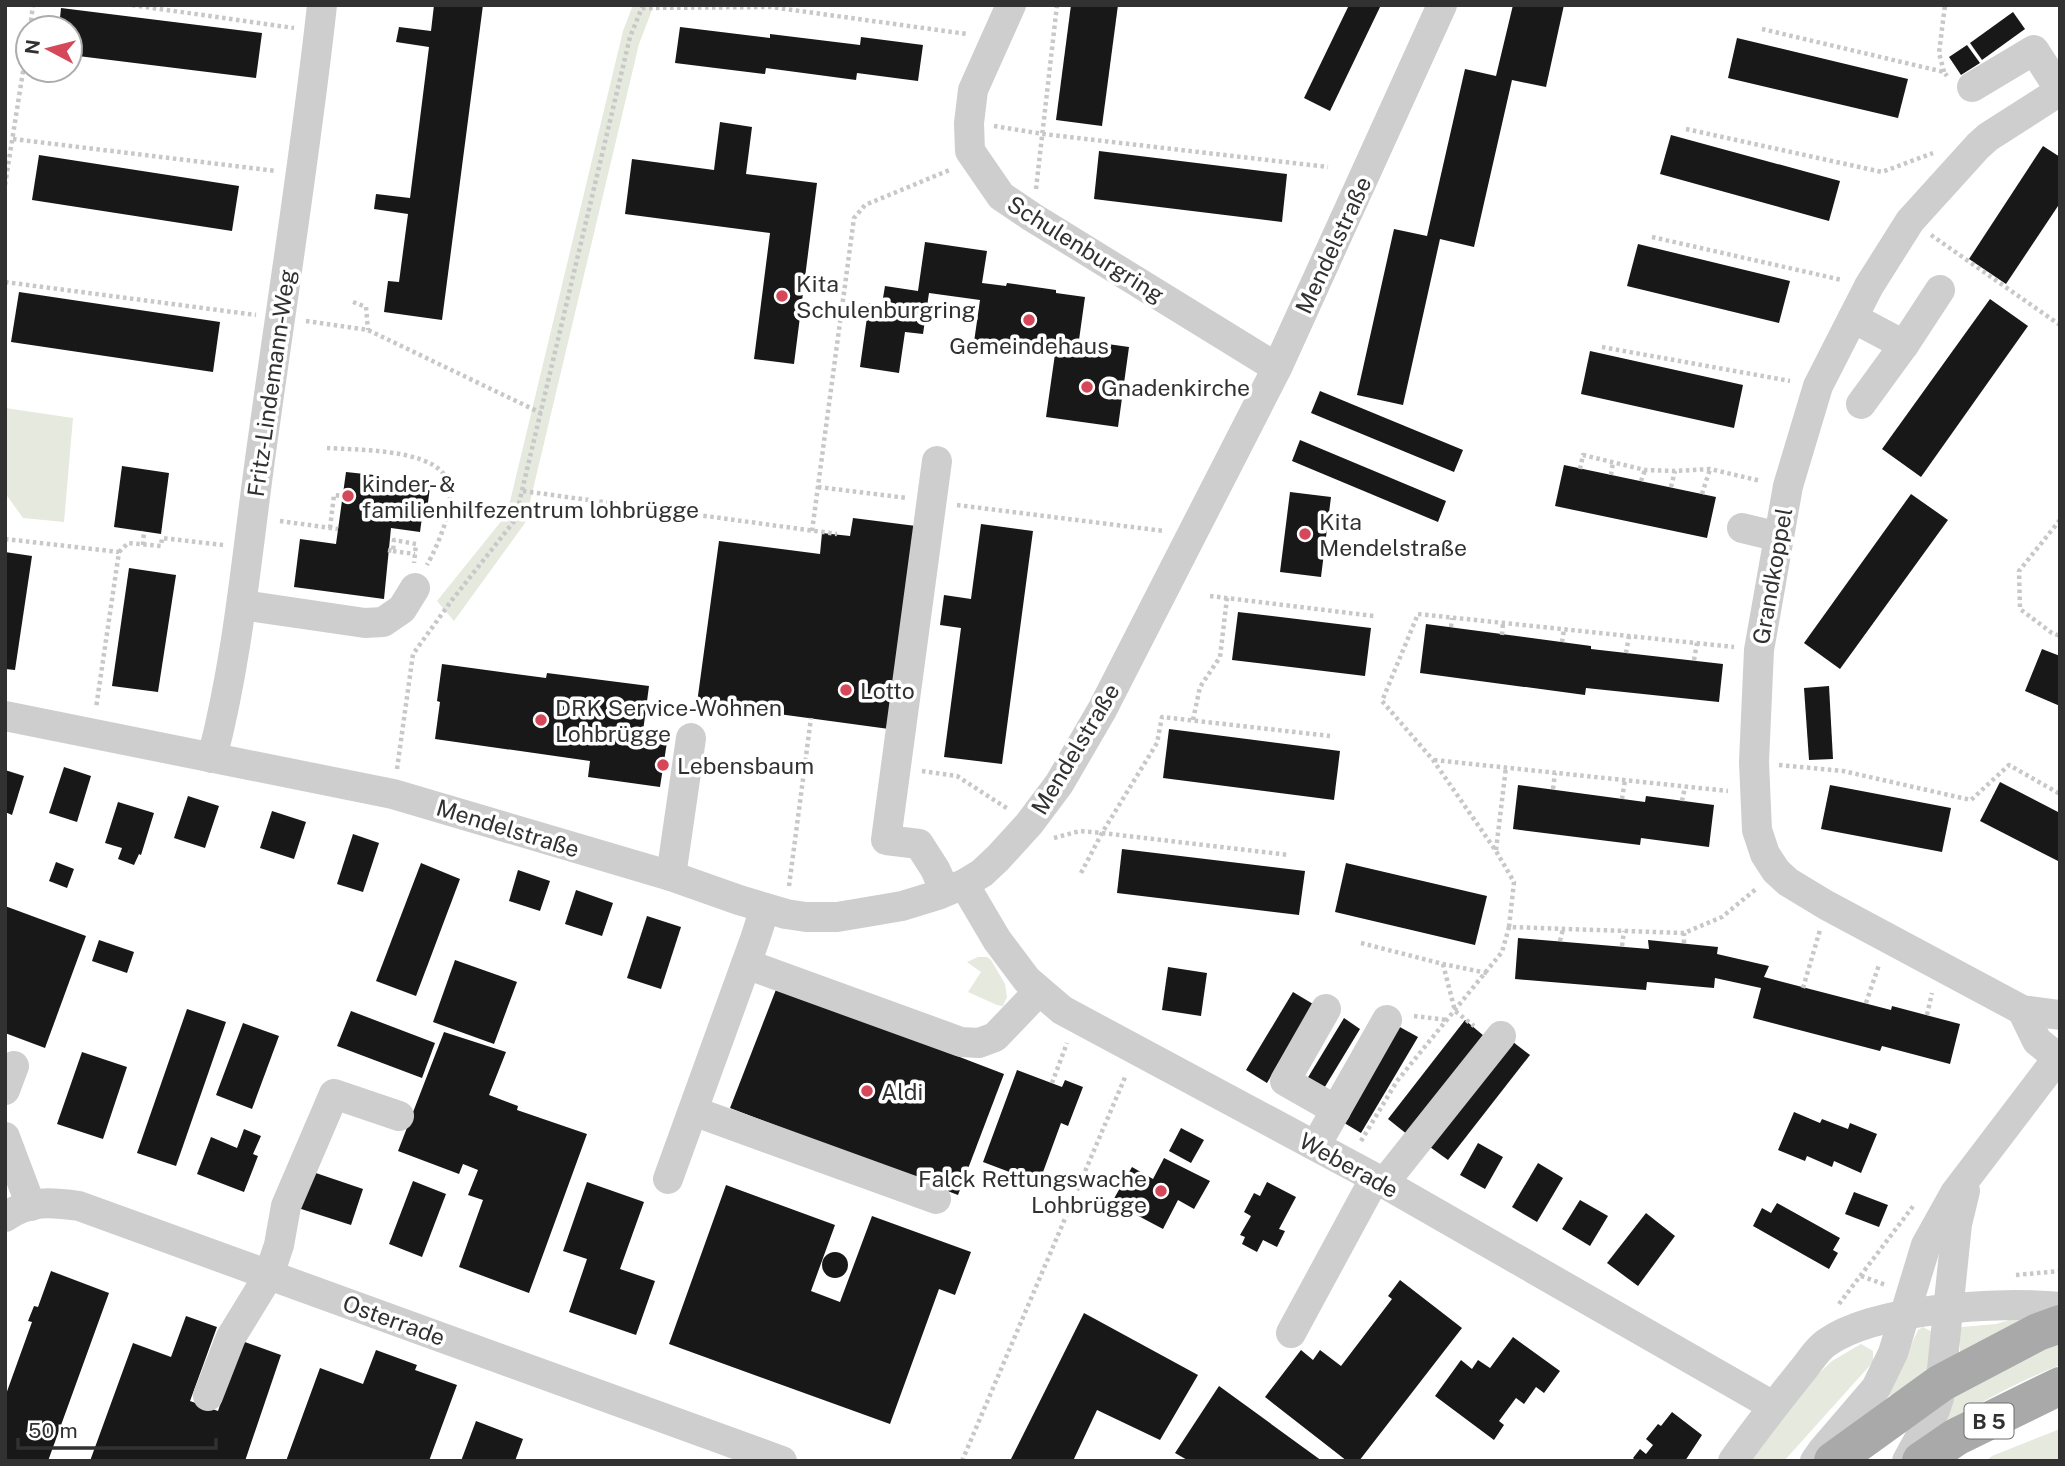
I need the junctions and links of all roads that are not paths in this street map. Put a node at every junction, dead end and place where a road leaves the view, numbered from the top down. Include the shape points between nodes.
1 (1011, 5) edge
2 (1442, 5) edge
3 (320, 18) edge
4 (1961, 84) road end
5 (2060, 91) edge
6 (1940, 290) dead end
7 (1853, 318) junction
8 (1904, 345) junction
9 (1277, 368) junction
10 (1861, 404) dead end
11 (937, 461) dead end
12 (1742, 528) dead end
13 (1779, 537) junction
14 (415, 588) road end
15 (242, 605) junction
16 (5, 716) edge
17 (691, 738) dead end
18 (212, 758) junction
19 (671, 877) junction
20 (955, 888) junction
21 (775, 911) junction
22 (746, 964) junction
23 (1039, 991) junction
24 (1326, 1009) dead end
25 (2022, 1010) junction
26 (2060, 1015) edge
27 (1387, 1020) road end
28 (1499, 1039) road end
29 (2059, 1056) edge
30 (1336, 1110) junction
31 (693, 1111) junction
32 (398, 1116) dead end
33 (5, 1138) edge
34 (1316, 1145) junction
35 (1969, 1174) junction
36 (668, 1179) dead end
37 (1380, 1180) junction
38 (936, 1199) dead end
39 (18, 1211) edge
40 (269, 1275) junction
41 (2060, 1307) edge
42 (1949, 1309) junction
43 (1906, 1315) junction
44 (2060, 1324) edge
45 (1291, 1333) dead end
46 (1941, 1383) junction
47 (2060, 1386) edge
48 (208, 1396) dead end
49 (1773, 1406) junction
50 (782, 1461) edge
51 (1733, 1461) edge
52 (1815, 1461) edge
53 (1833, 1461) edge
54 (1908, 1461) edge
55 (1921, 1461) edge

1 - 9 street, Schulenburgring via 973,90 969,123 970,151 1001,196
2 - 9 street, Mendelstraße
3 - 15 street, Fritz-Lindemann-Weg
4 - 5 street via 2034,50
5 - 7 street, Grandkoppel via 1978,146 1910,221
6 - 8 street
7 - 8 street
7 - 13 street, Grandkoppel via 1818,386 1788,486
8 - 10 street
9 - 20 street, Mendelstraße via 1102,710 1059,784 998,858
11 - 20 street, Weberade via 886,840 919,844
12 - 13 street
13 - 25 street, Grandkoppel via 1759,650 1754,762 1757,830 1765,855 1788,882 1826,905
14 - 15 street via 402,609 383,622
15 - 18 street, Fritz-Lindemann-Weg via 226,706
16 - 18 street, Mendelstraße
17 - 19 street
18 - 19 street, Mendelstraße via 393,794
19 - 21 street, Mendelstraße
20 - 21 street, Mendelstraße via 902,906 849,915 806,917
20 - 23 street, Weberade
21 - 22 street
22 - 23 street via 961,1042 979,1043 995,1037
22 - 31 street
23 - 34 street, Weberade via 1062,1010
24 - 30 street via 1285,1082
25 - 26 street, Grandkoppel
25 - 29 street via 2037,1041
27 - 30 street
28 - 37 street
29 - 35 street
30 - 34 street
31 - 36 street
31 - 38 street
32 - 40 street via 334,1094 286,1206
33 - 39 street
34 - 37 street, Weberade
35 - 42 street via 1957,1224
35 - 43 street via 1926,1245
37 - 45 street
37 - 49 street, Weberade
39 - 40 street, Osterrade via 48,1202 79,1206
40 - 48 street via 231,1337
40 - 50 street, Osterrade
41 - 42 street
42 - 43 street
42 - 46 street
43 - 49 street via 1852,1329 1823,1345
43 - 52 street via 1876,1388
44 - 46 main road, B 5
46 - 53 main road, B 5
46 - 54 street, B 5 via 1935,1410
47 - 55 main road, B 5 via 1956,1437
49 - 51 street

